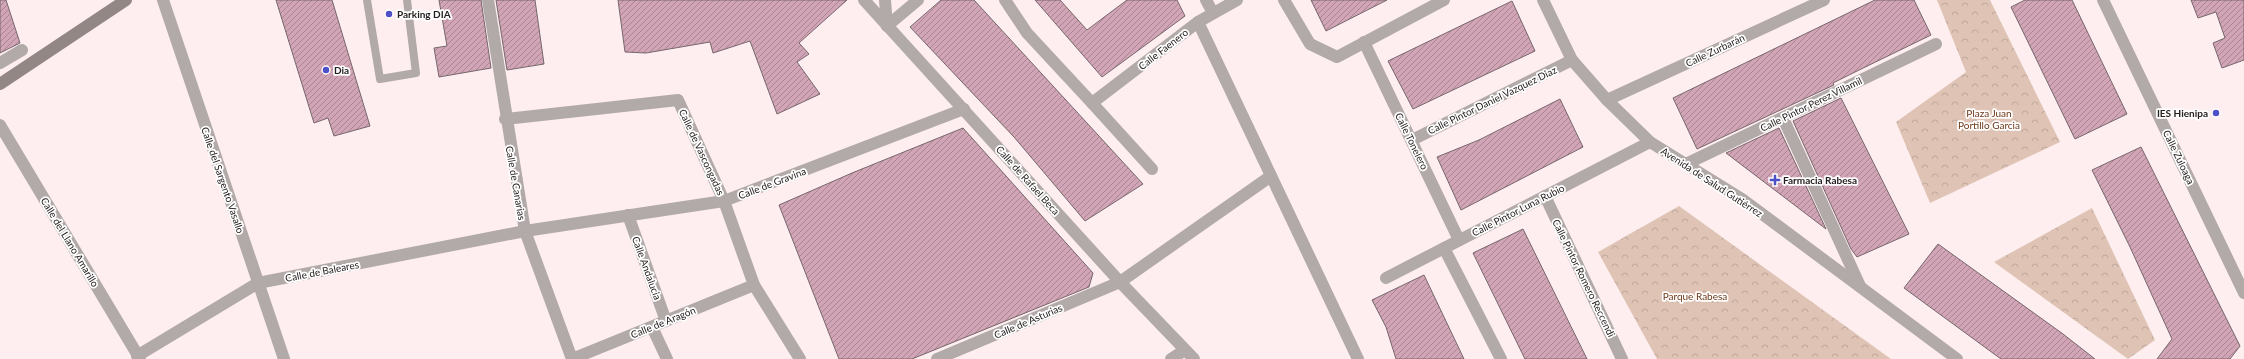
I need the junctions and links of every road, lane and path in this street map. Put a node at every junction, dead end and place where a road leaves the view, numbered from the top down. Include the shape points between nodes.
1 (126, 0) edge
2 (163, 0) edge
3 (367, 0) edge
4 (408, 0) edge
5 (488, 0) edge
6 (864, 0) edge
7 (885, 0) edge
8 (918, 0) edge
9 (1005, 0) edge
10 (1206, 0) edge
11 (1237, 0) edge
12 (1284, 0) edge
13 (1444, 0) edge
14 (1544, 0) edge
15 (1824, 0) edge
16 (2103, 0) edge
17 (1213, 14) junction
18 (1198, 22) junction
19 (887, 26) junction
20 (1364, 42) junction
21 (1936, 44) dead end
22 (22, 50) dead end
23 (1572, 60) junction
24 (0, 63) edge
25 (0, 84) edge
26 (1607, 100) junction
27 (1092, 103) junction
28 (964, 109) junction
29 (1783, 118) junction
30 (505, 119) junction
31 (0, 125) edge
32 (1412, 140) junction
33 (1650, 142) junction
34 (1686, 164) junction
35 (1152, 168) dead end
36 (1271, 176) junction
37 (1545, 196) junction
38 (724, 201) junction
39 (628, 215) junction
40 (525, 231) junction
41 (1459, 240) junction
42 (1444, 248) junction
43 (1386, 278) dead end
44 (1120, 282) junction
45 (258, 283) junction
46 (754, 285) junction
47 (1860, 287) junction
48 (2244, 293) edge
49 (666, 321) junction
50 (652, 327) junction
51 (1185, 350) junction
52 (139, 357) edge
53 (284, 359) edge
54 (572, 359) edge
55 (667, 359) edge
56 (800, 359) edge
57 (937, 359) edge
58 (1171, 359) edge
59 (1194, 359) edge
60 (1358, 359) edge
61 (1500, 359) edge
62 (1622, 359) edge
63 (1956, 359) edge

1 - 25 main road
2 - 45 street, Calle del Sargento Vasallo
3 - 4 lane via 380,79 416,73
5 - 30 street, Calle de Canarias
6 - 19 street, Calle de Rafael Beca
7 - 19 street
8 - 19 street
9 - 27 street via 1027,33
10 - 17 street
11 - 17 street, Calle Faenero
12 - 20 street via 1310,44 1337,57
13 - 20 street
14 - 23 street, Avenida de Salud Gutiérrez
15 - 26 street, Calle Zurbarán
16 - 48 street, Calle Zuloaga
17 - 18 street, Calle Faenero
18 - 27 street, Calle Faenero
18 - 36 street
19 - 28 street, Calle de Rafael Beca
20 - 32 street, Calle Tonelero
21 - 29 street, Calle Pintor Perez Villamil
22 - 24 street
23 - 26 street, Avenida de Salud Gutiérrez
23 - 32 street, Calle Pintor Daniel Vazquez Diaz
26 - 33 street, Avenida de Salud Gutiérrez
27 - 35 street
28 - 38 street, Calle de Gravina
28 - 44 street, Calle de Rafael Beca
29 - 34 street, Calle Pintor Perez Villamil
29 - 47 street
30 - 38 street, Calle de Vascongadas via 678,100
30 - 40 street, Calle de Canarias
31 - 52 street, Calle del Llano Amarillo
32 - 41 street, Calle Tonelero
33 - 34 street, Avenida de Salud Gutiérrez
33 - 37 street, Calle Pintor Luna Rubio
34 - 47 street, Avenida de Salud Gutiérrez via 1742,199
36 - 44 street, Calle de Asturias
36 - 60 street
37 - 41 street, Calle Pintor Luna Rubio
37 - 62 street, Calle Pintor Romero Reccendi
38 - 39 street, Calle de Gravina
38 - 46 street, Calle de Vascongadas
39 - 40 street, Calle de Gravina
39 - 49 street, Calle Andalucia
40 - 45 street, Calle de Baleares
40 - 54 street, Calle de Canarias
41 - 42 street, Calle Pintor Luna Rubio
42 - 43 street, Calle Pintor Luna Rubio
42 - 61 street
44 - 51 street, Calle de Rafael Beca
44 - 57 street, Calle de Asturias
45 - 52 street, Calle de Baleares
45 - 53 street, Calle del Sargento Vasallo
46 - 49 street, Calle de Aragón
46 - 56 street, Calle de Vascongadas
47 - 63 street, Avenida de Salud Gutiérrez
49 - 50 street, Calle de Aragón
50 - 54 street, Calle de Aragón
50 - 55 street
51 - 58 street
51 - 59 street, Calle de Rafael Beca

